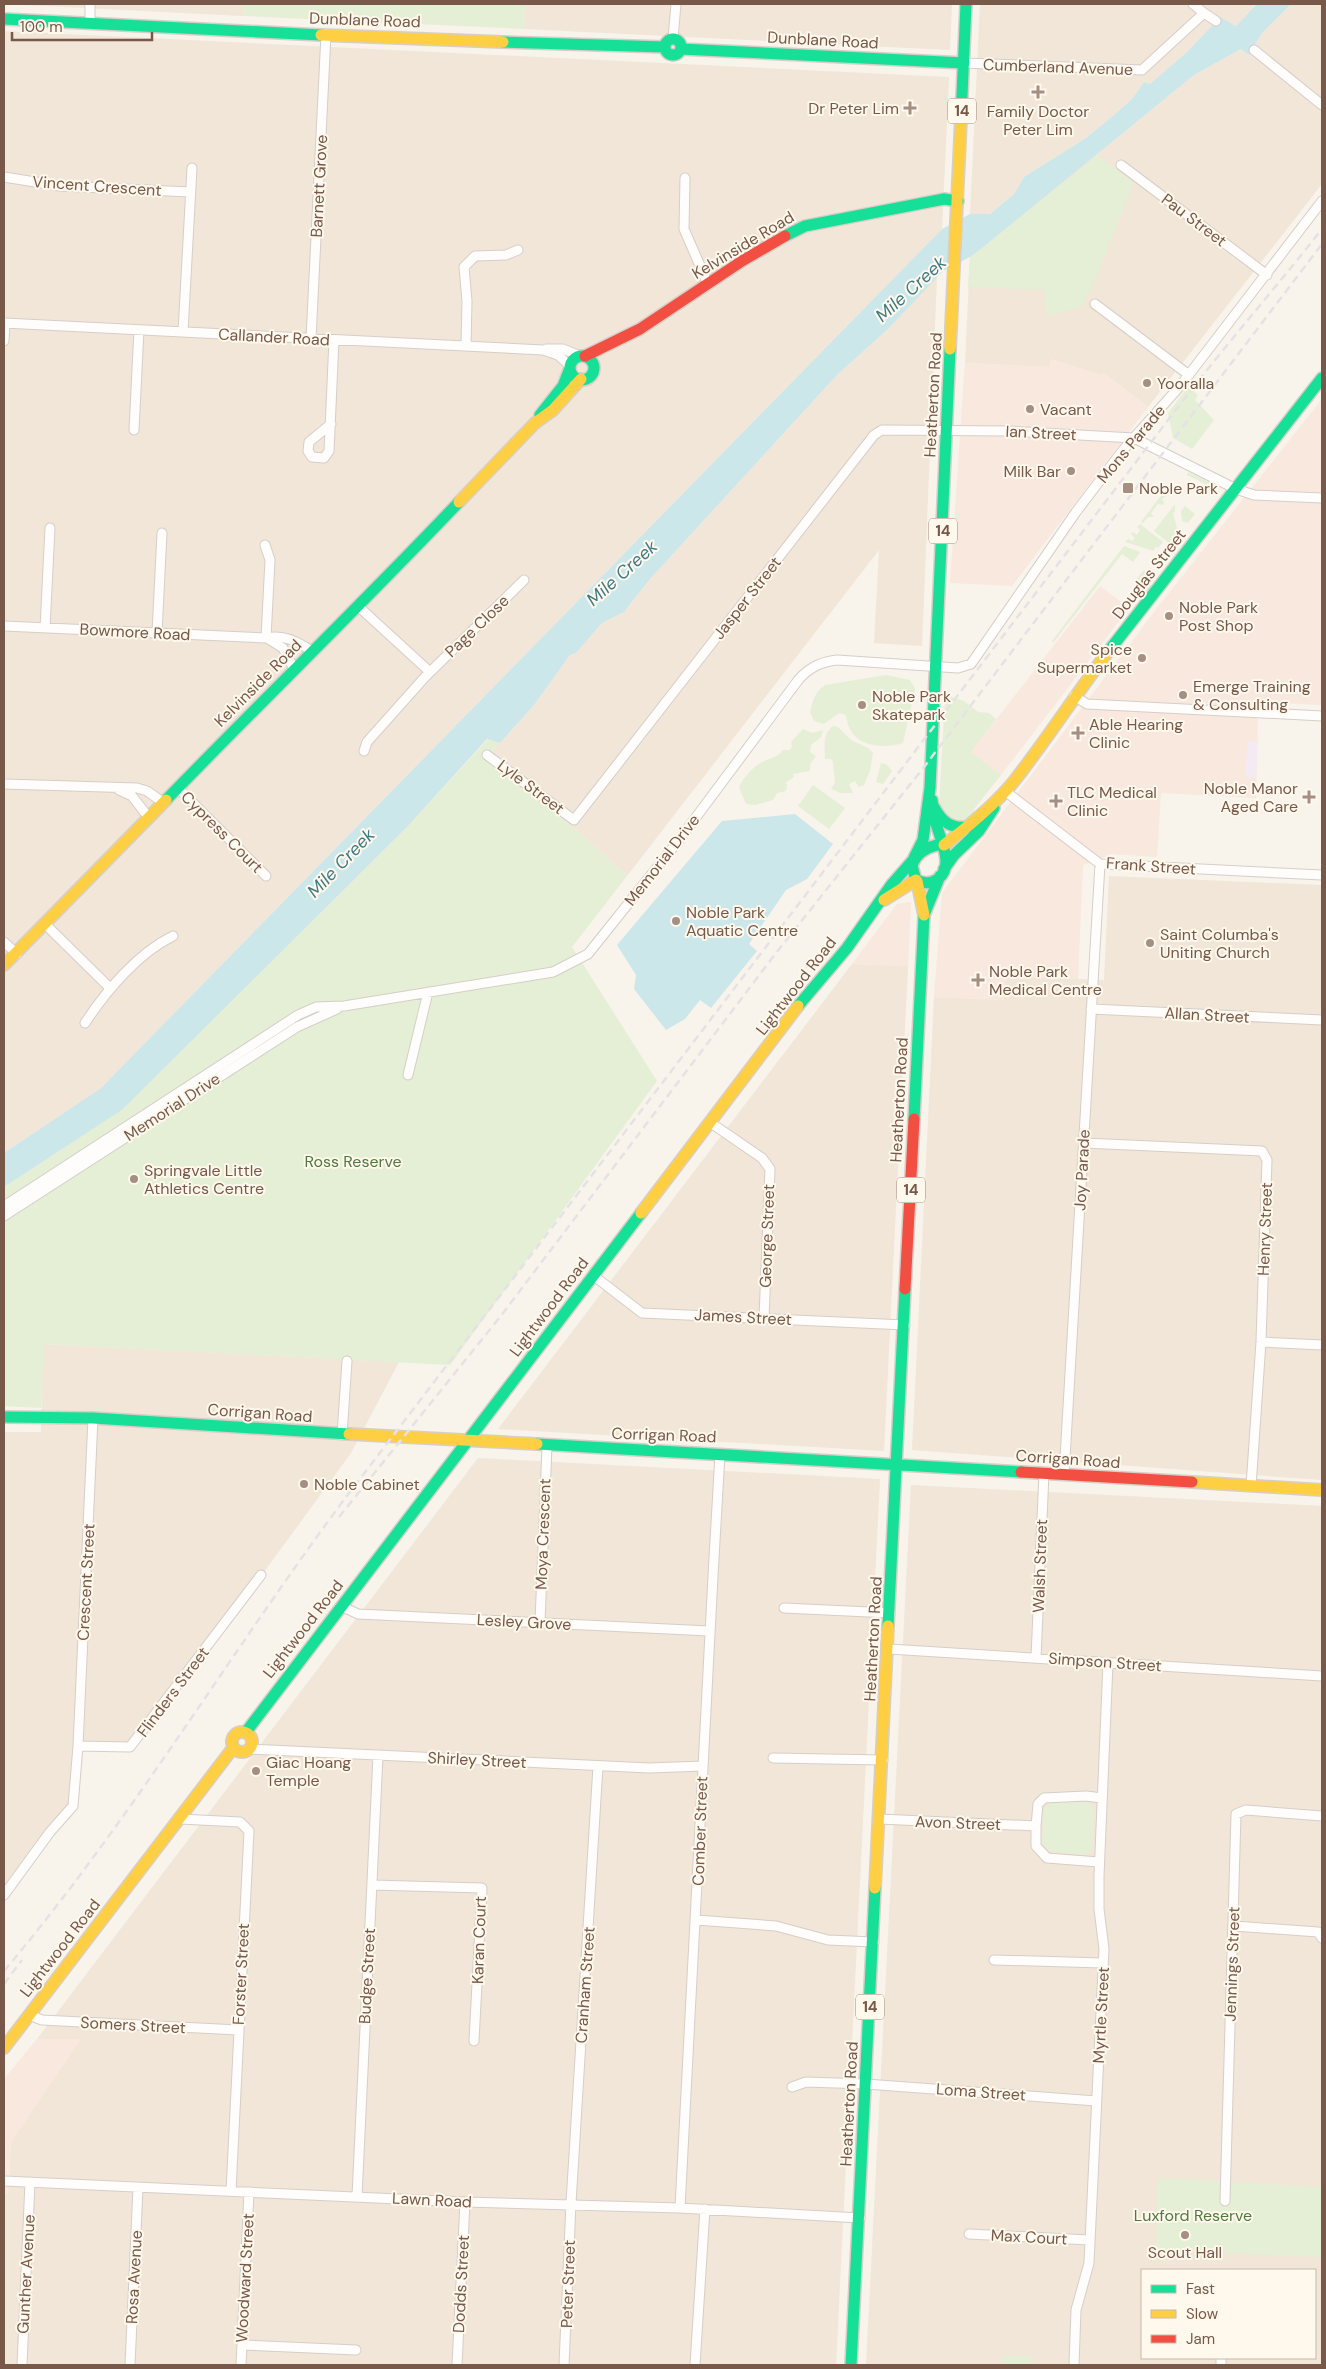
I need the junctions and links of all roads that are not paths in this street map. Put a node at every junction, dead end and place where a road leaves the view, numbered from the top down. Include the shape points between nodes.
1 (90, 4) edge
2 (676, 4) edge
3 (966, 4) edge
4 (1193, 4) edge
5 (1204, 13) junction
6 (4, 19) edge
7 (1216, 21) dead end
8 (90, 23) junction
9 (326, 34) junction
10 (669, 43) junction
11 (1254, 50) dead end
12 (964, 64) junction
13 (1322, 105) edge
14 (1121, 165) dead end
15 (192, 168) dead end
16 (4, 177) edge
17 (685, 178) dead end
18 (190, 192) junction
19 (958, 201) junction
20 (1322, 202) edge
21 (518, 250) dead end
22 (1267, 275) junction
23 (708, 284) junction
24 (1095, 304) dead end
25 (4, 323) edge
26 (139, 330) junction
27 (183, 332) junction
28 (312, 339) junction
29 (334, 340) junction
30 (4, 342) edge
31 (616, 342) junction
32 (466, 346) junction
33 (543, 350) junction
34 (582, 356) junction
35 (570, 367) junction
36 (594, 367) junction
37 (1189, 375) junction
38 (1322, 378) edge
39 (582, 379) junction
40 (535, 423) junction
41 (330, 424) dead end
42 (134, 430) dead end
43 (947, 431) junction
44 (1134, 438) junction
45 (1236, 489) junction
46 (1322, 498) edge
47 (50, 528) dead end
48 (162, 533) dead end
49 (265, 545) dead end
50 (524, 580) dead end
51 (359, 607) junction
52 (4, 626) edge
53 (45, 628) junction
54 (157, 633) junction
55 (266, 638) junction
56 (312, 651) junction
57 (936, 666) junction
58 (294, 669) junction
59 (430, 672) junction
60 (1074, 696) junction
61 (1322, 716) edge
62 (364, 751) dead end
63 (487, 755) dead end
64 (4, 784) edge
65 (178, 788) junction
66 (930, 788) junction
67 (117, 789) junction
68 (1005, 792) junction
69 (164, 803) junction
70 (933, 806) junction
71 (149, 818) junction
72 (574, 820) joint
73 (969, 827) junction
74 (944, 844) junction
75 (914, 859) junction
76 (1100, 864) junction
77 (942, 874) junction
78 (1322, 875) edge
79 (266, 876) dead end
80 (917, 881) junction
81 (880, 903) junction
82 (924, 915) junction
83 (45, 924) junction
84 (173, 936) dead end
85 (4, 942) edge
86 (16, 954) junction
87 (4, 964) edge
88 (110, 988) junction
89 (428, 992) junction
90 (344, 1006) junction
91 (1091, 1009) junction
92 (1322, 1020) edge
93 (85, 1023) dead end
94 (408, 1075) dead end
95 (711, 1123) junction
96 (1084, 1143) junction
97 (4, 1206) edge
98 (4, 1216) edge
99 (594, 1276) junction
100 (764, 1318) junction
101 (905, 1325) junction
102 (1261, 1342) junction
103 (1322, 1345) edge
104 (346, 1361) dead end
105 (4, 1417) edge
106 (93, 1418) junction
107 (342, 1435) junction
108 (467, 1442) junction
109 (547, 1446) junction
110 (720, 1454) junction
111 (898, 1464) junction
112 (1044, 1474) junction
113 (1064, 1475) junction
114 (1251, 1486) junction
115 (1322, 1490) edge
116 (261, 1575) dead end
117 (341, 1606) junction
118 (784, 1608) dead end
119 (890, 1613) junction
120 (540, 1622) junction
121 (709, 1631) junction
122 (889, 1649) junction
123 (1036, 1658) junction
124 (1108, 1663) junction
125 (1322, 1676) edge
126 (246, 1732) junction
127 (78, 1746) junction
128 (234, 1748) junction
129 (251, 1749) junction
130 (378, 1756) junction
131 (774, 1758) dead end
132 (883, 1760) junction
133 (598, 1766) junction
134 (703, 1766) junction
135 (1102, 1798) junction
136 (1322, 1816) edge
137 (180, 1818) junction
138 (879, 1819) junction
139 (1036, 1826) junction
140 (1099, 1862) junction
141 (372, 1884) junction
142 (4, 1895) edge
143 (696, 1920) junction
144 (1234, 1926) junction
145 (1322, 1938) edge
146 (874, 1942) junction
147 (994, 1960) dead end
148 (1103, 1963) junction
149 (30, 2015) junction
150 (238, 2030) junction
151 (474, 2041) dead end
152 (4, 2048) edge
153 (866, 2084) junction
154 (792, 2087) dead end
155 (1096, 2101) junction
156 (4, 2181) edge
157 (30, 2182) junction
158 (138, 2188) junction
159 (231, 2191) junction
160 (249, 2192) junction
161 (357, 2196) junction
162 (1225, 2201) dead end
163 (464, 2202) junction
164 (571, 2203) junction
165 (680, 2208) junction
166 (704, 2209) junction
167 (860, 2218) junction
168 (969, 2234) dead end
169 (1089, 2240) junction
170 (242, 2345) junction
171 (356, 2350) dead end
172 (22, 2365) edge
173 (130, 2365) edge
174 (241, 2365) edge
175 (457, 2365) edge
176 (564, 2365) edge
177 (695, 2365) edge
178 (851, 2365) edge
179 (1074, 2365) edge

1 - 8 street
2 - 10 street
3 - 12 main road, Heatherton Road / 14
4 - 5 street
5 - 7 street
5 - 12 street, Cumberland Avenue via 1142,70
6 - 8 main road, Dunblane Road
8 - 9 main road, Dunblane Road
9 - 10 main road, Dunblane Road
9 - 28 street, Barnett Grove
10 - 12 main road, Dunblane Road via 671,55 681,48
11 - 13 street
12 - 19 main road, Heatherton Road / 14
14 - 22 street, Pau Street
15 - 18 street
16 - 18 street, Vincent Crescent via 60,186
17 - 23 street via 684,229
18 - 27 street
19 - 23 main road, Kelvinside Road via 944,200 805,226
19 - 43 main road, Heatherton Road / 14
20 - 22 street, Mons Parade
21 - 32 street via 506,255 475,256 464,267
22 - 37 street, Mons Parade
23 - 31 main road, Kelvinside Road
24 - 37 street
25 - 26 street, Callander Road
25 - 30 street
26 - 27 street, Callander Road
26 - 42 street
27 - 28 street, Callander Road
28 - 29 street, Callander Road
29 - 32 street, Callander Road
29 - 41 street
31 - 34 main road, Kelvinside Road
31 - 36 main road, Kelvinside Road
32 - 33 street, Callander Road
33 - 34 street, Callander Road via 563,349
33 - 35 street, Callander Road via 558,355
34 - 35 main road
34 - 36 main road via 591,360
35 - 39 main road via 573,375
35 - 40 main road, Kelvinside Road via 563,386
36 - 39 main road via 590,376
37 - 44 street, Mons Parade
38 - 45 main road, Douglas Street
39 - 40 main road, Kelvinside Road
40 - 51 main road, Kelvinside Road
43 - 44 street, Ian Street
43 - 57 main road, Heatherton Road / 14
43 - 72 street, Jasper Street via 889,428 874,435
44 - 45 street
44 - 57 street, Mons Parade via 1070,520 997,623 975,660 960,668
45 - 46 street via 1254,495
45 - 60 main road, Douglas Street
47 - 53 street
48 - 54 street
49 - 55 street via 270,560
50 - 59 street, Page Close
51 - 56 main road, Kelvinside Road
51 - 59 street
52 - 53 street, Bowmore Road
53 - 54 street, Bowmore Road
54 - 55 street, Bowmore Road
55 - 56 street, Bowmore Road via 286,638
55 - 58 street via 283,648
56 - 58 main road, Kelvinside Road
57 - 66 main road, Heatherton Road / 14
57 - 89 street, Memorial Drive via 837,660 812,667 799,679 679,840 588,954 553,972
58 - 65 main road, Kelvinside Road
59 - 62 street, Page Close via 367,742
60 - 61 street via 1087,704
60 - 68 main road, Douglas Street
63 - 72 street, Lyle Street
64 - 67 street
65 - 69 main road, Kelvinside Road
65 - 79 street, Cypress Court
66 - 70 main road, Heatherton Road / 14
66 - 75 main road, Heatherton Road / 14 via 923,840
67 - 69 street via 143,789
67 - 71 street via 132,796
68 - 73 main road, Douglas Street
68 - 76 street, Frank Street
68 - 77 main road, Douglas Street via 983,826 954,855
69 - 71 main road, Kelvinside Road
70 - 73 main road via 948,825
70 - 74 main road, Heatherton Road / 14
71 - 83 main road, Kelvinside Road
73 - 74 main road, Douglas Street
74 - 75 main road via 925,850
74 - 77 main road, 14 via 946,858
75 - 80 main road, 14 via 912,872
75 - 81 main road, Lightwood Road
76 - 78 street, Frank Street
76 - 91 street, Joy Parade
77 - 80 main road via 931,883
77 - 82 main road, Heatherton Road / 14
80 - 81 main road, Lightwood Road
80 - 82 main road, Heatherton Road / 14
81 - 95 main road, Lightwood Road
82 - 101 main road, Heatherton Road / 14
83 - 86 main road, Kelvinside Road
83 - 88 street
84 - 88 street via 157,944
85 - 86 street
86 - 87 main road, Kelvinside Road
88 - 93 street
89 - 90 street, Memorial Drive
89 - 94 street
90 - 97 street, Memorial Drive via 316,1007 298,1015
90 - 98 street, Memorial Drive via 297,1027
91 - 92 street, Allan Street
91 - 96 street, Joy Parade
95 - 99 main road, Lightwood Road
95 - 100 street, George Street via 762,1158 770,1169
96 - 102 street, Henry Street via 1262,1151 1267,1160
96 - 113 street, Joy Parade
99 - 100 street, James Street via 642,1313
99 - 108 main road, Lightwood Road
100 - 101 street, James Street
101 - 111 main road, Heatherton Road / 14
102 - 103 street
102 - 114 street, Henry Street
104 - 107 street
105 - 106 main road, Corrigan Road
106 - 107 main road, Corrigan Road
106 - 127 street, Crescent Street
107 - 108 main road, Corrigan Road
108 - 109 main road, Corrigan Road
108 - 117 main road, Lightwood Road
109 - 110 main road, Corrigan Road
109 - 120 street, Moya Crescent
110 - 111 main road, Corrigan Road
110 - 121 street, Comber Street
111 - 112 main road, Corrigan Road
111 - 119 main road, Heatherton Road / 14
112 - 113 main road, Corrigan Road
112 - 123 street, Walsh Street
113 - 114 main road, Corrigan Road
114 - 115 main road, Corrigan Road
116 - 127 street, Flinders Street via 130,1747
117 - 120 street, Lesley Grove via 358,1614
117 - 126 main road, Lightwood Road
118 - 119 street
119 - 122 main road, Heatherton Road / 14
120 - 121 street, Lesley Grove
121 - 134 street, Comber Street
122 - 123 street, Simpson Street
122 - 132 main road, Heatherton Road / 14
123 - 124 street, Simpson Street
124 - 125 street, Simpson Street
124 - 135 street, Myrtle Street
126 - 128 main road via 238,1732 233,1737
126 - 129 main road via 252,1739
127 - 142 street via 73,1806
128 - 129 main road via 242,1753
128 - 137 main road, Lightwood Road
129 - 130 street, Shirley Street
130 - 133 street, Shirley Street
130 - 141 street, Budge Street
131 - 132 street
132 - 138 main road, Heatherton Road / 14
133 - 134 street, Shirley Street
133 - 164 street, Cranham Street
134 - 143 street, Comber Street
135 - 139 street via 1044,1798 1038,1804
135 - 140 street, Myrtle Street
136 - 144 street, Jennings Street via 1246,1810 1236,1814
137 - 149 main road, Lightwood Road
137 - 150 street, Forster Street via 240,1822 250,1831
138 - 139 street, Avon Street
138 - 146 main road, Heatherton Road / 14
139 - 140 street via 1036,1846 1047,1858
140 - 148 street, Myrtle Street
141 - 151 street, Karan Court via 482,1888
141 - 161 street, Budge Street
143 - 146 street via 776,1926 828,1940
143 - 165 street, Comber Street
144 - 145 street via 1318,1932
144 - 162 street, Jennings Street
146 - 153 main road, Heatherton Road / 14
147 - 148 street
148 - 155 street, Myrtle Street
149 - 150 street, Somers Street via 42,2020
149 - 152 main road, Lightwood Road
150 - 159 street, Forster Street
153 - 154 street, Loma Street via 806,2082
153 - 155 street, Loma Street
153 - 167 main road, Heatherton Road / 14
155 - 169 street, Myrtle Street
156 - 157 street, Lawn Road
157 - 158 street, Lawn Road
157 - 172 street, Gunther Avenue
158 - 159 street, Lawn Road
158 - 173 street, Rosa Avenue
159 - 160 street, Lawn Road
160 - 161 street, Lawn Road
160 - 170 street, Woodward Street
161 - 163 street, Lawn Road
163 - 164 street, Lawn Road
163 - 175 street, Dodds Street
164 - 165 street, Lawn Road
164 - 176 street, Peter Street
165 - 166 street, Lawn Road
166 - 167 street, Lawn Road
166 - 177 street
167 - 178 main road, Heatherton Road / 14
168 - 169 street, Max Court
169 - 179 street, Myrtle Street via 1089,2264 1076,2310
170 - 171 street
170 - 174 street, Woodward Street

